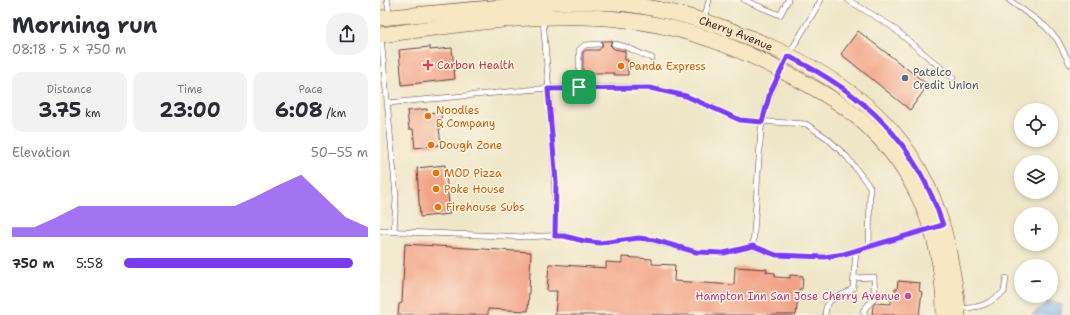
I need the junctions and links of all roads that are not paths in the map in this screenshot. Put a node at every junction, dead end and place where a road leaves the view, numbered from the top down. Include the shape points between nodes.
1 (387, 0) edge
2 (709, 0) edge
3 (744, 0) edge
4 (788, 0) edge
5 (820, 0) edge
6 (848, 0) edge
7 (1009, 0) edge
8 (541, 7) edge
9 (385, 18) edge
10 (703, 21) junction
11 (380, 35) edge
12 (598, 44) dead end
13 (614, 44) dead end
14 (788, 56) junction
15 (652, 58) dead end
16 (1070, 64) edge
17 (781, 70) junction
18 (953, 78) dead end
19 (579, 87) junction
20 (548, 89) junction
21 (388, 102) junction
22 (762, 122) junction
23 (937, 227) junction
24 (380, 231) edge
25 (394, 231) junction
26 (555, 236) junction
27 (753, 246) junction
28 (869, 247) junction
29 (856, 251) junction
30 (855, 278) junction
31 (1006, 278) dead end
32 (953, 313) edge
33 (825, 315) edge
34 (866, 315) edge

1 - 9 lane
2 - 10 lane
3 - 4 lane via 780,15
5 - 14 lane
6 - 18 lane via 890,26
7 - 16 lane via 1045,26 1057,39
8 - 9 street, Cherry Avenue
8 - 10 street, Cherry Avenue via 577,1 628,4
8 - 11 street, Cherry Avenue
8 - 17 street, Cherry Avenue via 651,24 685,32 724,44
8 - 20 lane
10 - 14 street, Cherry Avenue
11 - 21 lane
12 - 19 lane via 585,45 579,50
13 - 15 lane
14 - 17 lane
14 - 23 street, Cherry Avenue via 842,87 868,106 901,141 930,190
17 - 22 lane via 766,104
17 - 23 street, Cherry Avenue via 819,90 848,110 870,130 908,176
19 - 20 lane
19 - 22 lane via 650,88 686,96 740,120
20 - 21 lane
20 - 26 lane via 556,182
21 - 25 lane via 396,199
22 - 27 lane
22 - 28 lane via 806,124 827,138 855,165 870,187
23 - 28 lane
23 - 32 street, Cherry Avenue via 941,268
24 - 25 lane
25 - 26 lane
26 - 27 lane via 600,243 639,238 696,252 724,253
27 - 29 lane via 776,255 810,257 841,255
28 - 29 lane
29 - 30 lane
30 - 33 lane via 853,288 846,294 830,300
30 - 34 lane via 874,277 875,297 863,311
31 - 32 lane via 1004,292 993,300 982,307

